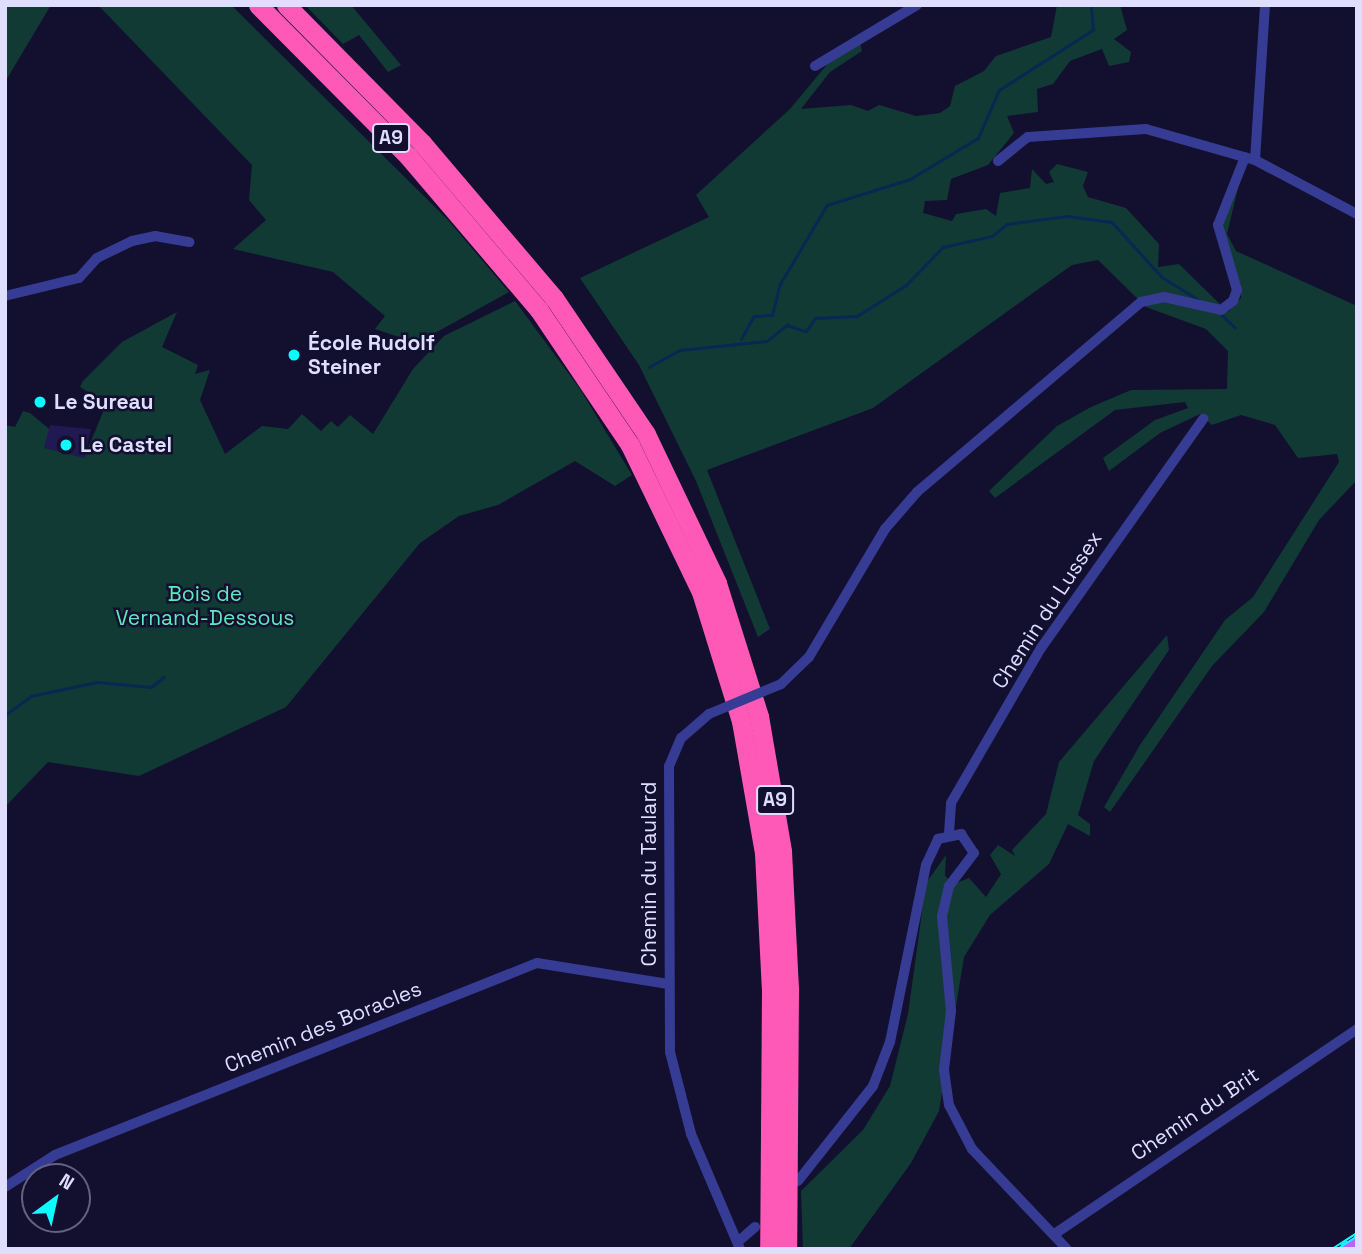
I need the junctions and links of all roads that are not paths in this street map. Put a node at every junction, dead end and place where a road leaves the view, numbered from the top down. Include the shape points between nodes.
1 (258, 5) edge
2 (285, 5) edge
3 (917, 5) edge
4 (1265, 5) edge
5 (815, 66) dead end
6 (1250, 158) junction
7 (998, 161) dead end
8 (1357, 214) edge
9 (189, 242) dead end
10 (5, 296) edge
11 (1203, 419) dead end
12 (654, 470) junction
13 (949, 833) junction
14 (668, 984) junction
15 (1357, 1029) edge
16 (798, 1181) dead end
17 (5, 1187) edge
18 (755, 1227) dead end
19 (1056, 1233) junction
20 (1357, 1243) edge
21 (740, 1244) edge
22 (769, 1249) edge
23 (787, 1249) edge
24 (1067, 1249) edge
25 (1349, 1249) edge

1 - 12 highway, A9 via 408,156 516,279
2 - 12 highway, A9 via 413,133 535,272 603,365
3 - 5 street
4 - 6 street
6 - 7 street via 1146,129 1110,128 1028,136
6 - 8 street
6 - 14 street, Chemin du Taulard, bridge via 1218,225 1237,290 1230,305 1198,307 1164,297 1141,302 917,492 885,529 809,657 782,684 709,715 681,738 669,766
9 - 10 street via 155,236 132,241 97,258 79,278
11 - 13 street, Chemin du Lussex via 1041,648 951,803
12 - 22 highway, A9 via 714,630 757,800 769,935
12 - 23 highway, A9 via 737,638 775,796 789,962
13 - 16 street, Chemin du Lussex via 935,843 919,887 884,1060 860,1106
13 - 19 street via 971,841 972,858 949,886 942,916 951,1012 944,1070 949,1105 972,1149
14 - 17 street, Chemin des Boracles via 537,963 55,1155
14 - 21 street, Chemin du Taulard via 678,1096
15 - 19 street, Chemin du Brit
18 - 21 street
19 - 24 street
20 - 25 main road

